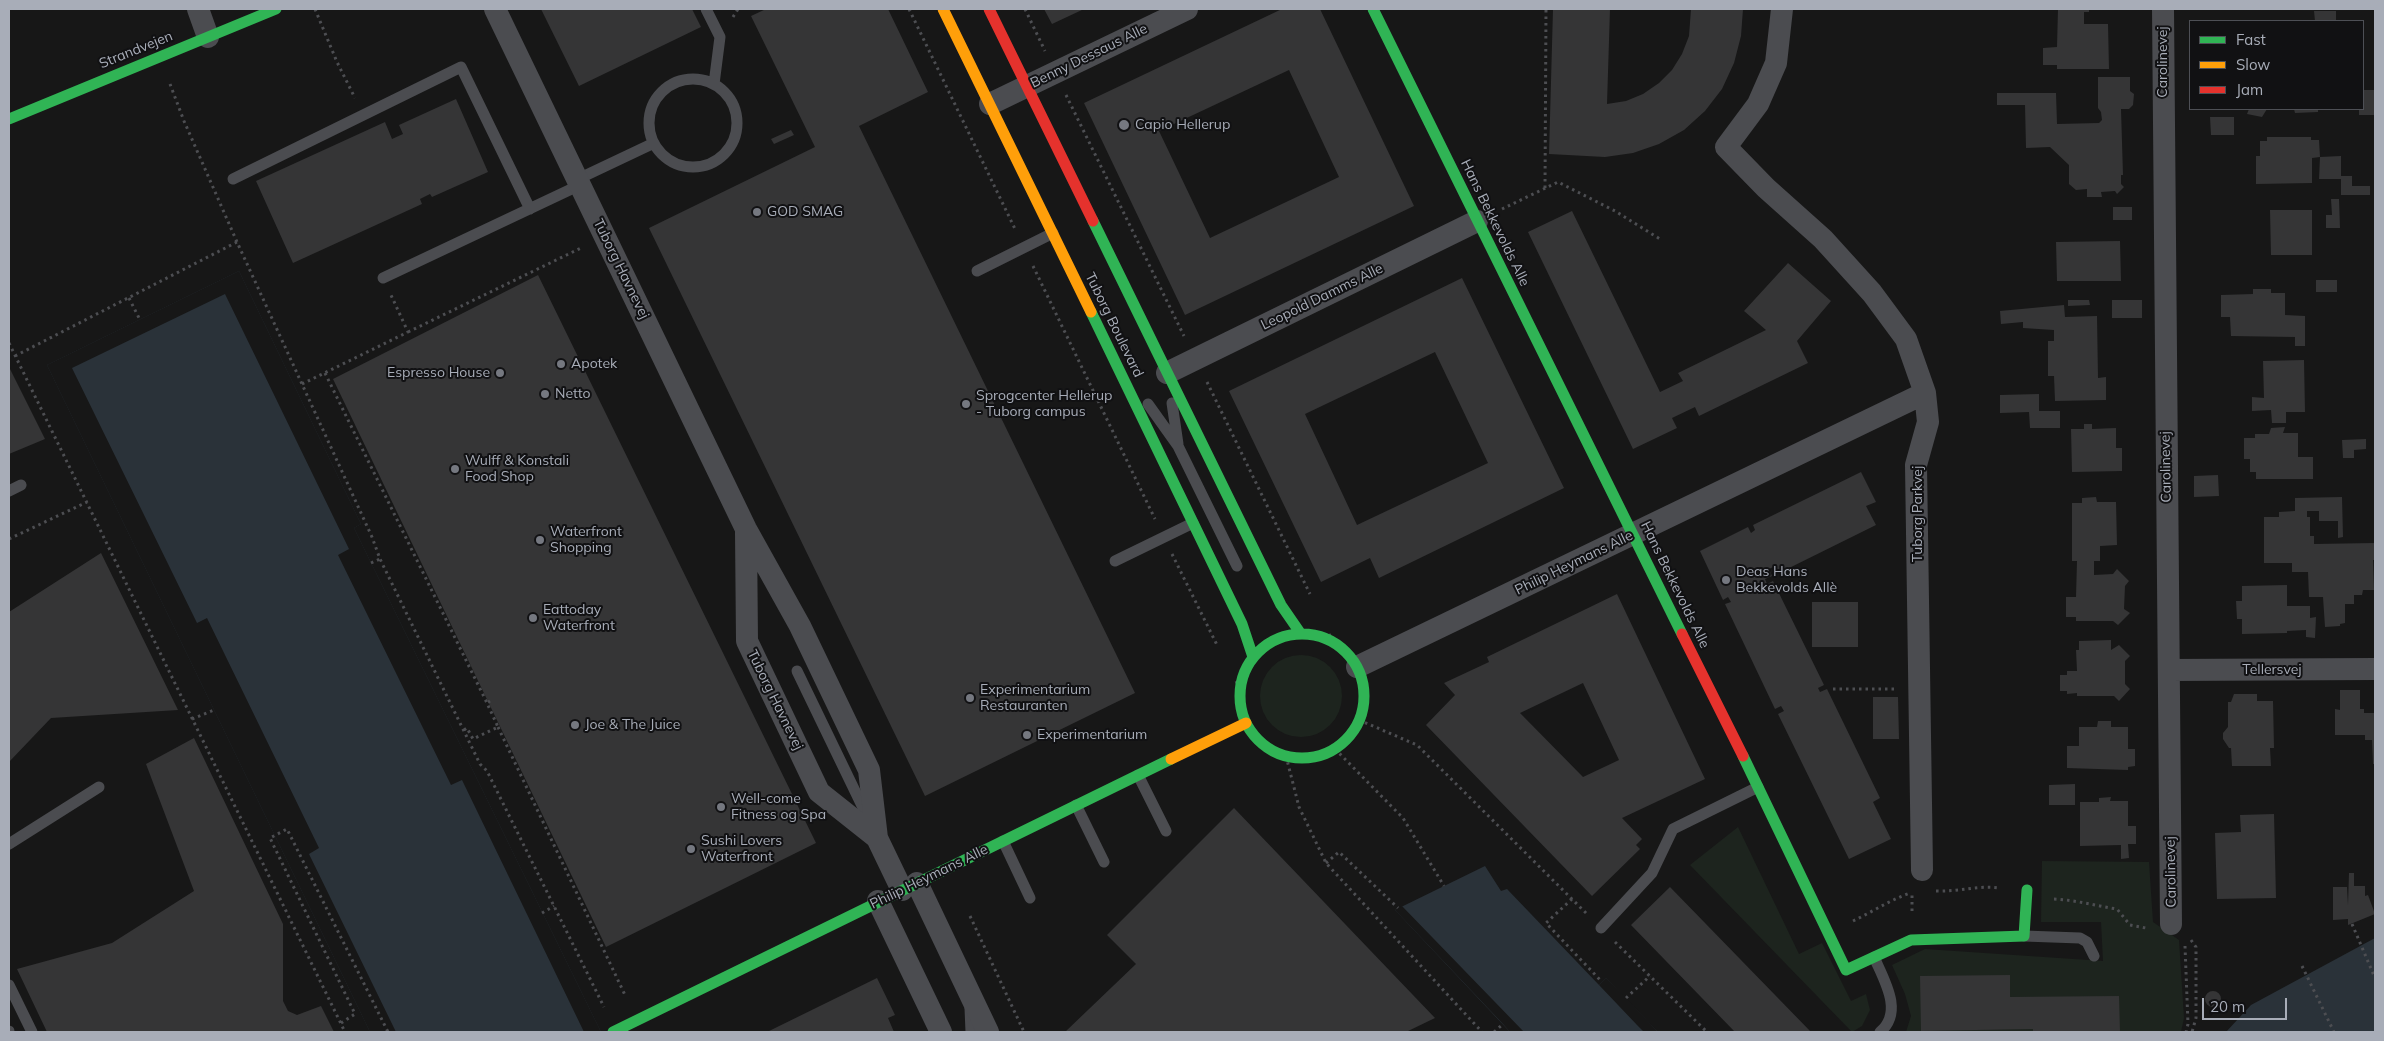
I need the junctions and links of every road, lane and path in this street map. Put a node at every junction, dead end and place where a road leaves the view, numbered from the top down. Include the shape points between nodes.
1 (198, 9) edge
2 (276, 9) edge
3 (315, 9) edge
4 (494, 9) edge
5 (706, 9) edge
6 (738, 9) edge
7 (909, 9) edge
8 (942, 9) edge
9 (989, 9) edge
10 (1024, 9) edge
11 (1188, 9) edge
12 (1373, 9) edge
13 (1546, 9) edge
14 (1782, 9) edge
15 (2163, 9) edge
16 (734, 17) dead end
17 (208, 37) junction
18 (1056, 72) junction
19 (714, 84) junction
20 (1027, 86) junction
21 (350, 88) dead end
22 (990, 104) junction
23 (9, 119) edge
24 (654, 143) junction
25 (233, 179) dead end
26 (579, 182) junction
27 (1545, 188) junction
28 (530, 209) junction
29 (1500, 210) dead end
30 (1476, 221) junction
31 (1053, 233) junction
32 (605, 237) junction
33 (1660, 239) dead end
34 (237, 242) dead end
35 (1024, 247) junction
36 (977, 271) dead end
37 (383, 278) joint
38 (129, 298) junction
39 (271, 316) dead end
40 (140, 320) dead end
41 (408, 332) junction
42 (9, 343) edge
43 (15, 356) junction
44 (1113, 357) junction
45 (1196, 359) junction
46 (325, 373) junction
47 (1167, 373) junction
48 (302, 384) junction
49 (1926, 393) junction
50 (1178, 446) junction
51 (21, 486) dead end
52 (9, 491) edge
53 (87, 501) junction
54 (1193, 523) junction
55 (746, 529) junction
56 (1633, 534) junction
57 (1164, 537) junction
58 (9, 539) edge
59 (380, 559) junction
60 (1115, 561) dead end
61 (371, 563) dead end
62 (1237, 566) dead end
63 (1313, 600) dead end
64 (1325, 626) dead end
65 (1300, 634) junction
66 (1334, 642) junction
67 (1222, 654) dead end
68 (1254, 657) junction
69 (1357, 667) junction
70 (2375, 669) edge
71 (2169, 670) junction
72 (797, 671) dead end
73 (1920, 688) junction
74 (1833, 689) dead end
75 (214, 710) dead end
76 (192, 719) junction
77 (1359, 720) junction
78 (1246, 723) junction
79 (498, 726) junction
80 (464, 730) junction
81 (1335, 749) junction
82 (1286, 756) junction
83 (1138, 775) junction
84 (99, 787) dead end
85 (1758, 787) junction
86 (1076, 805) junction
87 (1166, 831) dead end
88 (878, 838) junction
89 (1003, 841) junction
90 (9, 844) edge
91 (1104, 862) dead end
92 (1326, 863) junction
93 (1922, 870) dead end
94 (1444, 886) dead end
95 (910, 887) junction
96 (2028, 890) dead end
97 (1030, 898) dead end
98 (1572, 898) junction
99 (878, 901) junction
100 (554, 906) junction
101 (1398, 908) dead end
102 (542, 913) dead end
103 (970, 916) dead end
104 (2171, 924) joint
105 (2352, 924) dead end
106 (1601, 928) junction
107 (2024, 936) junction
108 (2094, 956) dead end
109 (1874, 957) junction
110 (2196, 960) dead end
111 (2302, 966) dead end
112 (1650, 976) junction
113 (2375, 978) edge
114 (1602, 982) dead end
115 (9, 985) edge
116 (969, 991) junction
117 (1626, 998) dead end
118 (931, 1011) junction
119 (637, 1020) junction
120 (341, 1023) junction
121 (1503, 1024) dead end
122 (32, 1032) edge
123 (346, 1032) edge
124 (388, 1032) edge
125 (614, 1032) edge
126 (941, 1032) edge
127 (950, 1032) edge
128 (971, 1032) edge
129 (988, 1032) edge
130 (1024, 1032) edge
131 (1482, 1032) edge
132 (1494, 1032) edge
133 (1707, 1032) edge
134 (1880, 1032) edge
135 (2186, 1032) edge
136 (2192, 1032) edge
137 (2334, 1032) edge

1 - 17 street
2 - 17 street, Strandvejen
3 - 21 path
4 - 26 street, Tuborg Havnevej
5 - 19 lane via 720,37
6 - 16 path
7 - 35 path
8 - 22 street, Tuborg Boulevard
9 - 20 street, Tuborg Boulevard
10 - 18 path
11 - 18 street, Benny Dessaus Alle
12 - 30 street, Hans Bekkevolds Alle
13 - 27 path
14 - 49 street, Tuborg Parkvej via 1776,63 1758,104 1726,147 1766,188 1823,238 1872,293 1906,339
15 - 71 street, Carolinevej
17 - 23 street, Strandvejen
18 - 20 street, Benny Dessaus Alle
18 - 45 path
19 - 24 lane via 687,80 662,92 650,116
19 - 24 lane via 728,98 737,117 734,137 724,155 699,167 686,166 673,162
20 - 22 street, Benny Dessaus Alle
20 - 47 street, Tuborg Boulevard
22 - 31 street, Tuborg Boulevard
24 - 26 lane
25 - 28 lane via 461,67
26 - 28 lane
26 - 32 street, Tuborg Havnevej
27 - 29 path
27 - 33 path via 1558,182
28 - 37 lane
30 - 45 street, Leopold Damms Alle
30 - 56 street, Hans Bekkevolds Alle
31 - 35 lane
31 - 44 street, Tuborg Boulevard
32 - 41 path
32 - 55 street, Tuborg Havnevej
34 - 38 path
35 - 36 lane
35 - 57 path
37 - 41 path
38 - 40 path
38 - 43 path
39 - 48 path
41 - 46 path
42 - 43 path
43 - 53 path
44 - 50 lane
44 - 54 street, Tuborg Boulevard
45 - 47 street, Leopold Damms Alle
45 - 63 path
46 - 48 path
46 - 79 path
47 - 50 lane
47 - 65 street, Tuborg Boulevard via 1281,605
48 - 59 path
49 - 56 street, Philip Heymans Alle
49 - 73 street, Tuborg Parkvej via 1928,422 1916,465
50 - 62 lane
51 - 52 lane
53 - 58 path
53 - 76 path
54 - 57 lane
54 - 68 street, Tuborg Boulevard via 1242,624
55 - 88 street, Tuborg Havnevej via 800,626 869,770
55 - 88 street, Tuborg Havnevej via 747,641 819,792
56 - 69 street, Philip Heymans Alle
56 - 85 street, Hans Bekkevolds Alle
57 - 60 lane
57 - 67 path
59 - 61 path
59 - 80 path
64 - 66 path
65 - 66 street
65 - 68 street via 1283,636 1266,644
66 - 69 street
68 - 78 street via 1238,683 1240,706
69 - 77 street via 1363,684 1364,703
70 - 71 street, Tellersvej
71 - 104 street, Carolinevej
72 - 88 lane
73 - 74 path
73 - 93 street, Tuborg Parkvej
75 - 76 path
76 - 120 path
77 - 81 street
77 - 98 path via 1417,744
78 - 82 street via 1269,750
78 - 83 street, Philip Heymans Alle
79 - 80 path via 474,739 468,728
79 - 119 path
80 - 100 path
81 - 82 street via 1319,756
81 - 94 path via 1403,818
82 - 92 path via 1299,807
83 - 86 street, Philip Heymans Alle
83 - 87 lane
84 - 90 lane
85 - 106 lane via 1673,829 1652,873
85 - 109 street, Hans Bekkevolds Alle via 1846,970
86 - 89 street, Philip Heymans Alle
86 - 91 lane
88 - 95 street, Tuborg Havnevej
89 - 95 street, Philip Heymans Alle
89 - 97 lane
92 - 101 path via 1339,852
92 - 131 path
95 - 99 street, Philip Heymans Alle
95 - 116 street, Tuborg Havnevej
96 - 107 street
98 - 106 path
98 - 114 path via 1546,923
99 - 118 street
99 - 119 street, Philip Heymans Alle
100 - 102 path
100 - 125 path
103 - 130 path
104 - 135 path via 2184,942
105 - 113 path
106 - 112 path
107 - 108 lane via 2080,938 2087,942
107 - 109 street, Hans Bekkevolds Alle via 1911,940
109 - 134 lane via 1890,994 1892,1015
110 - 136 path via 2196,1018
111 - 137 path
112 - 117 path
112 - 133 path
115 - 122 lane
116 - 128 lane
116 - 129 street, Tuborg Havnevej
118 - 126 street
118 - 127 lane
119 - 125 street, Philip Heymans Alle
120 - 123 path
120 - 124 path via 356,1014 270,838 287,829
121 - 132 path

